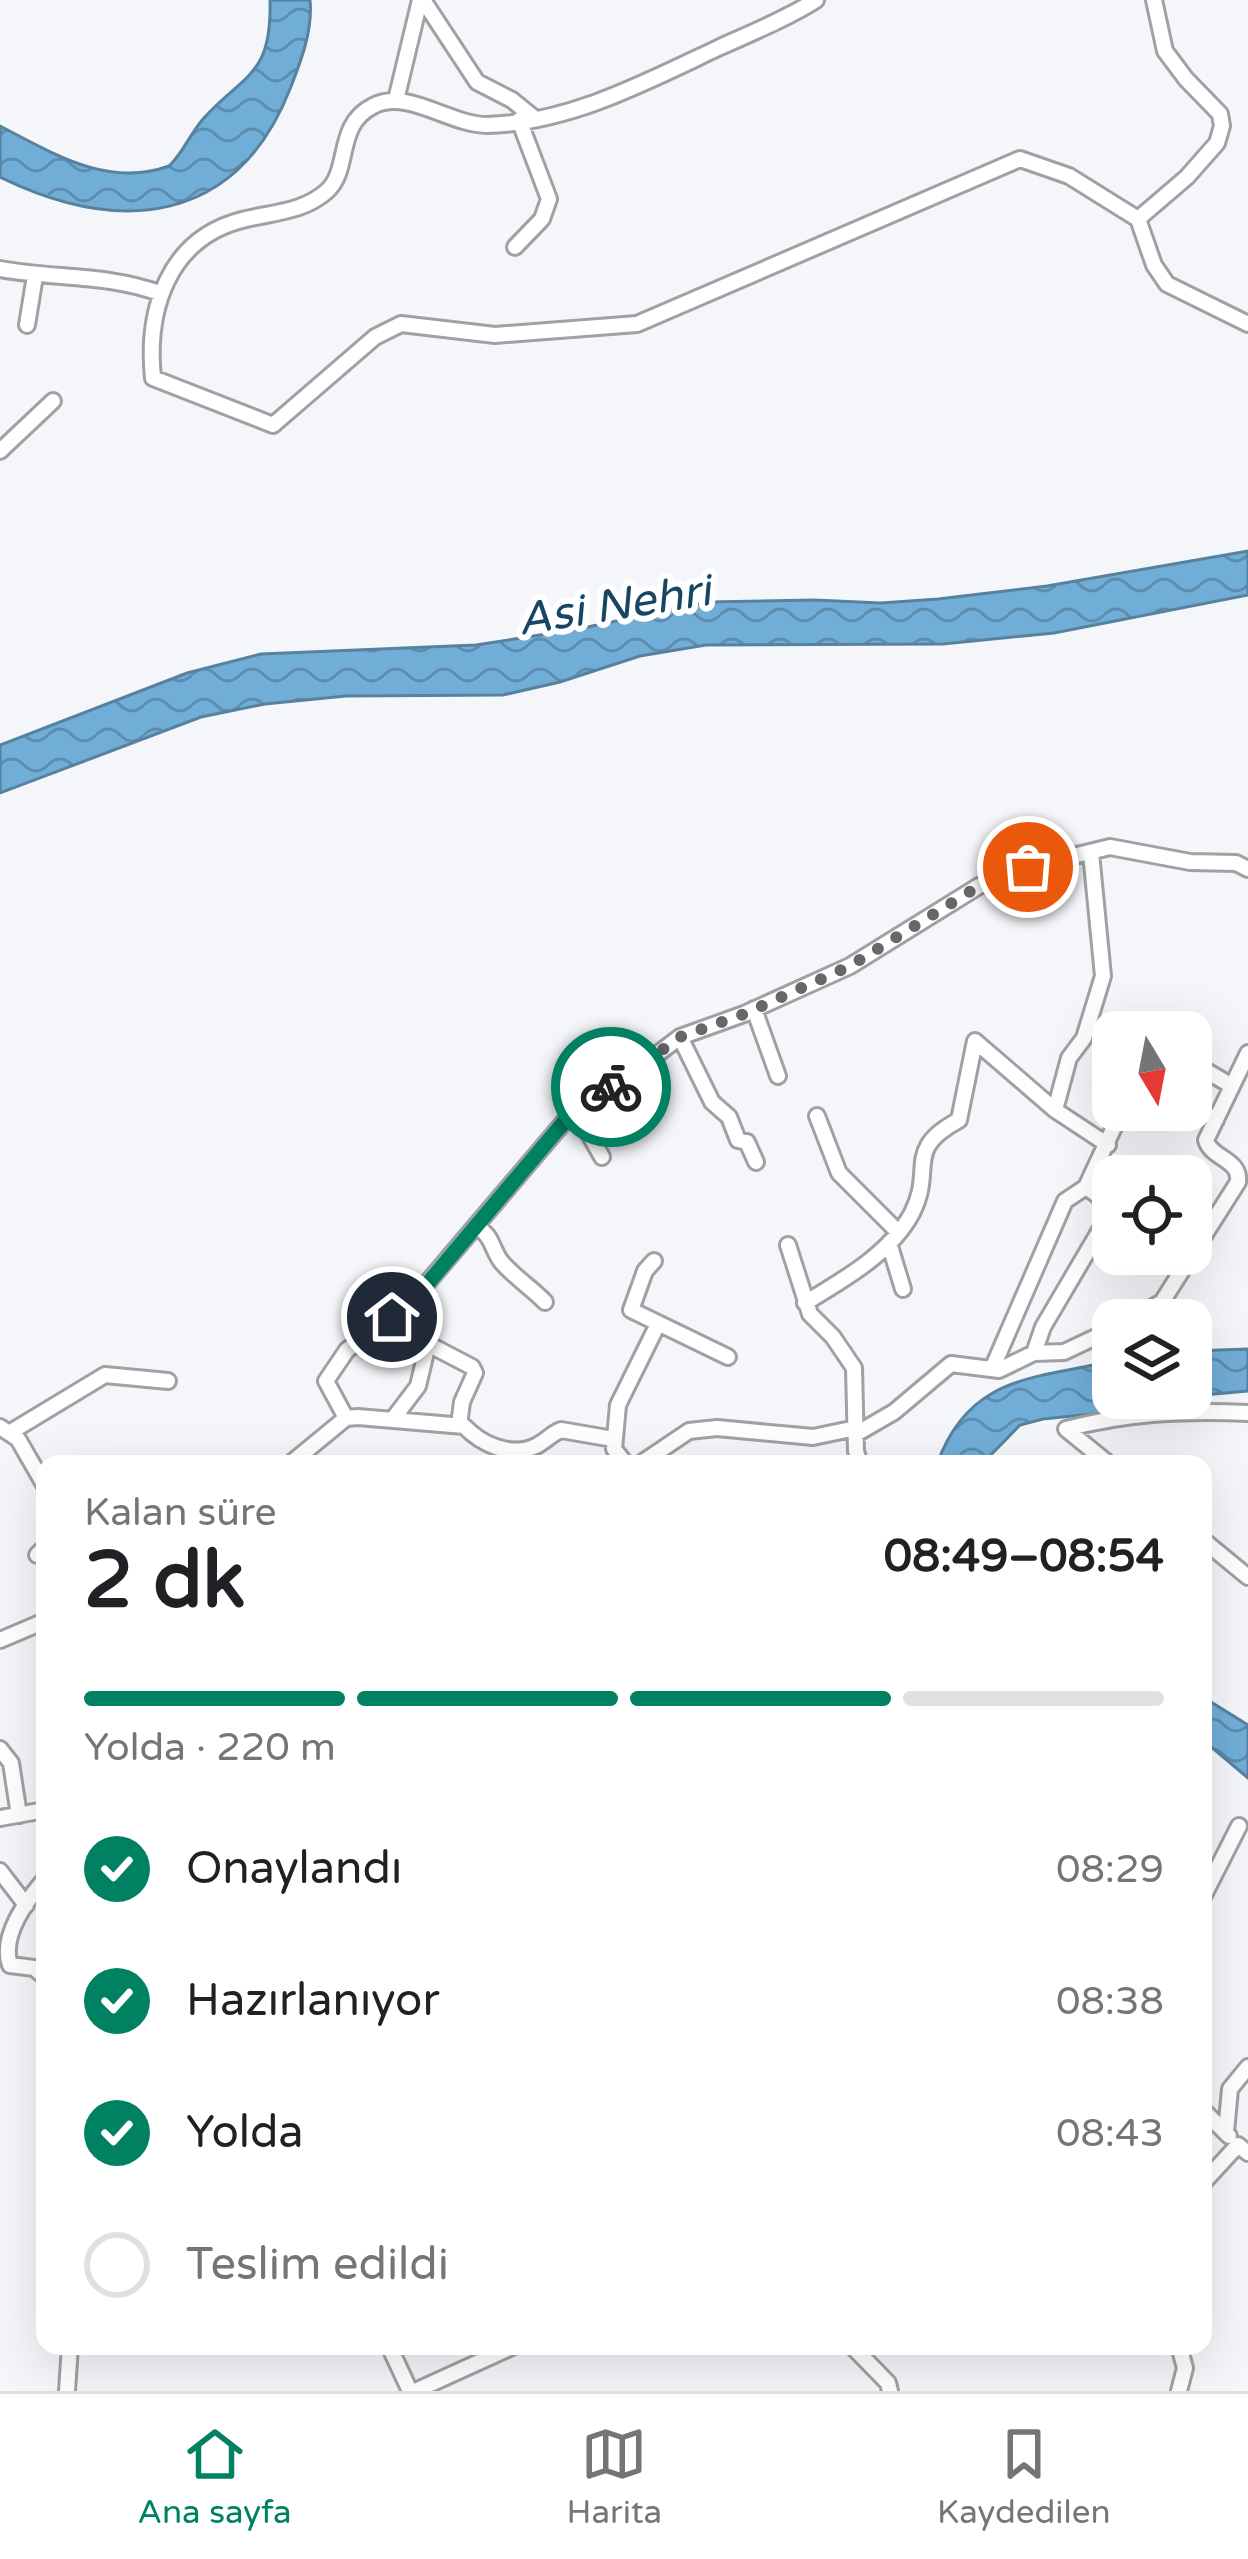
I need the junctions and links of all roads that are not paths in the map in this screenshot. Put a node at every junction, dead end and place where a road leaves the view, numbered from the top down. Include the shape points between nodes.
1 (422, 0) edge
2 (817, 0) edge
3 (1154, 0) edge
4 (396, 100) junction
5 (526, 119) junction
6 (1138, 219) junction
7 (515, 247) dead end
8 (0, 269) edge
9 (35, 275) junction
10 (159, 293) junction
11 (1248, 324) edge
12 (27, 325) dead end
13 (53, 401) dead end
14 (0, 451) edge
15 (1091, 853) junction
16 (1248, 869) edge
17 (979, 886) junction
18 (985, 902) dead end
19 (754, 1009) junction
20 (680, 1037) junction
21 (1248, 1053) edge
22 (1212, 1074) edge
23 (778, 1076) dead end
24 (1232, 1086) junction
25 (575, 1109) junction
26 (1055, 1110) junction
27 (817, 1115) dead end
28 (1212, 1119) edge
29 (1216, 1120) junction
30 (1114, 1131) edge
31 (1108, 1145) junction
32 (602, 1157) dead end
33 (756, 1162) dead end
34 (1086, 1187) junction
35 (1092, 1191) edge
36 (1212, 1220) edge
37 (477, 1227) junction
38 (893, 1237) junction
39 (1092, 1243) edge
40 (788, 1245) dead end
41 (654, 1262) dead end
42 (903, 1289) dead end
43 (545, 1302) dead end
44 (806, 1303) junction
45 (392, 1317) junction
46 (657, 1326) junction
47 (1092, 1339) edge
48 (428, 1344) junction
49 (1034, 1353) junction
50 (728, 1357) dead end
51 (992, 1369) junction
52 (167, 1381) dead end
53 (1248, 1413) edge
54 (346, 1418) junction
55 (393, 1419) junction
56 (459, 1425) junction
57 (4, 1430) edge
58 (856, 1431) junction
59 (614, 1439) junction
60 (301, 1455) edge
61 (619, 1455) edge
62 (653, 1455) edge
63 (859, 1455) edge
64 (1097, 1455) edge
65 (36, 1470) edge
66 (1212, 1547) edge
67 (1248, 1577) edge
68 (36, 1625) edge
69 (0, 1640) edge
70 (0, 1749) edge
71 (36, 1812) edge
72 (19, 1815) junction
73 (0, 1818) edge
74 (1239, 1826) dead end
75 (0, 1871) edge
76 (1212, 1880) edge
77 (36, 1892) edge
78 (26, 1905) junction
79 (36, 1970) edge
80 (1248, 2067) edge
81 (1212, 2119) edge
82 (1226, 2132) junction
83 (1243, 2149) edge
84 (1212, 2175) edge
85 (69, 2355) edge
86 (394, 2355) edge
87 (494, 2355) edge
88 (860, 2355) edge
89 (1181, 2355) edge
90 (1182, 2390) edge
91 (67, 2391) edge
92 (412, 2391) edge
93 (890, 2391) edge

1 - 4 street
1 - 5 street via 477,82 512,100
2 - 5 street via 603,103
3 - 6 street via 1165,51 1222,126 1187,177
4 - 5 street via 466,123
4 - 10 street via 372,106 353,125 323,194 198,241
5 - 7 street via 549,199
6 - 10 street via 1069,176 1020,159 637,324 495,335 401,324 273,425 152,378
6 - 11 street via 1166,284
8 - 9 street
9 - 10 street via 124,280
9 - 12 street
13 - 14 street
15 - 16 street via 1110,847
15 - 17 street
15 - 26 street via 1102,976
17 - 18 street
17 - 19 street via 850,966
19 - 20 street
19 - 23 street
20 - 25 street
20 - 33 street via 712,1102
21 - 24 street
22 - 24 street
24 - 29 street
25 - 32 street
25 - 37 street
26 - 31 street
26 - 38 street via 974,1041 959,1120 929,1139 912,1214
27 - 38 street via 838,1172
28 - 29 street
29 - 36 street via 1207,1146 1239,1178
30 - 31 street
31 - 34 street
34 - 35 street
34 - 51 street via 1065,1201
37 - 43 street
37 - 45 street
38 - 42 street
38 - 44 street
39 - 49 street
40 - 44 street
41 - 46 street via 631,1309
44 - 58 street via 854,1368
45 - 48 street
45 - 54 street via 346,1350 326,1381
46 - 50 street
46 - 59 street via 618,1405
47 - 49 street via 1064,1352
48 - 55 street via 418,1386
48 - 56 street via 475,1373
49 - 51 street
51 - 58 street via 951,1364
52 - 57 street via 105,1375
53 - 64 street via 1160,1412 1066,1429
54 - 55 street
54 - 60 street
55 - 56 street
56 - 59 street via 496,1448 530,1448 561,1430
57 - 65 street
58 - 62 street via 689,1431
58 - 63 street
59 - 61 street
66 - 67 street
68 - 69 street
70 - 72 street
71 - 72 street
72 - 73 street
74 - 76 street
75 - 78 street
77 - 78 street
78 - 79 street via 6,1953 10,1965
80 - 82 street via 1230,2089
81 - 82 street
82 - 83 street
83 - 84 street
85 - 91 street
86 - 92 street
87 - 92 street
88 - 93 street
89 - 90 street

